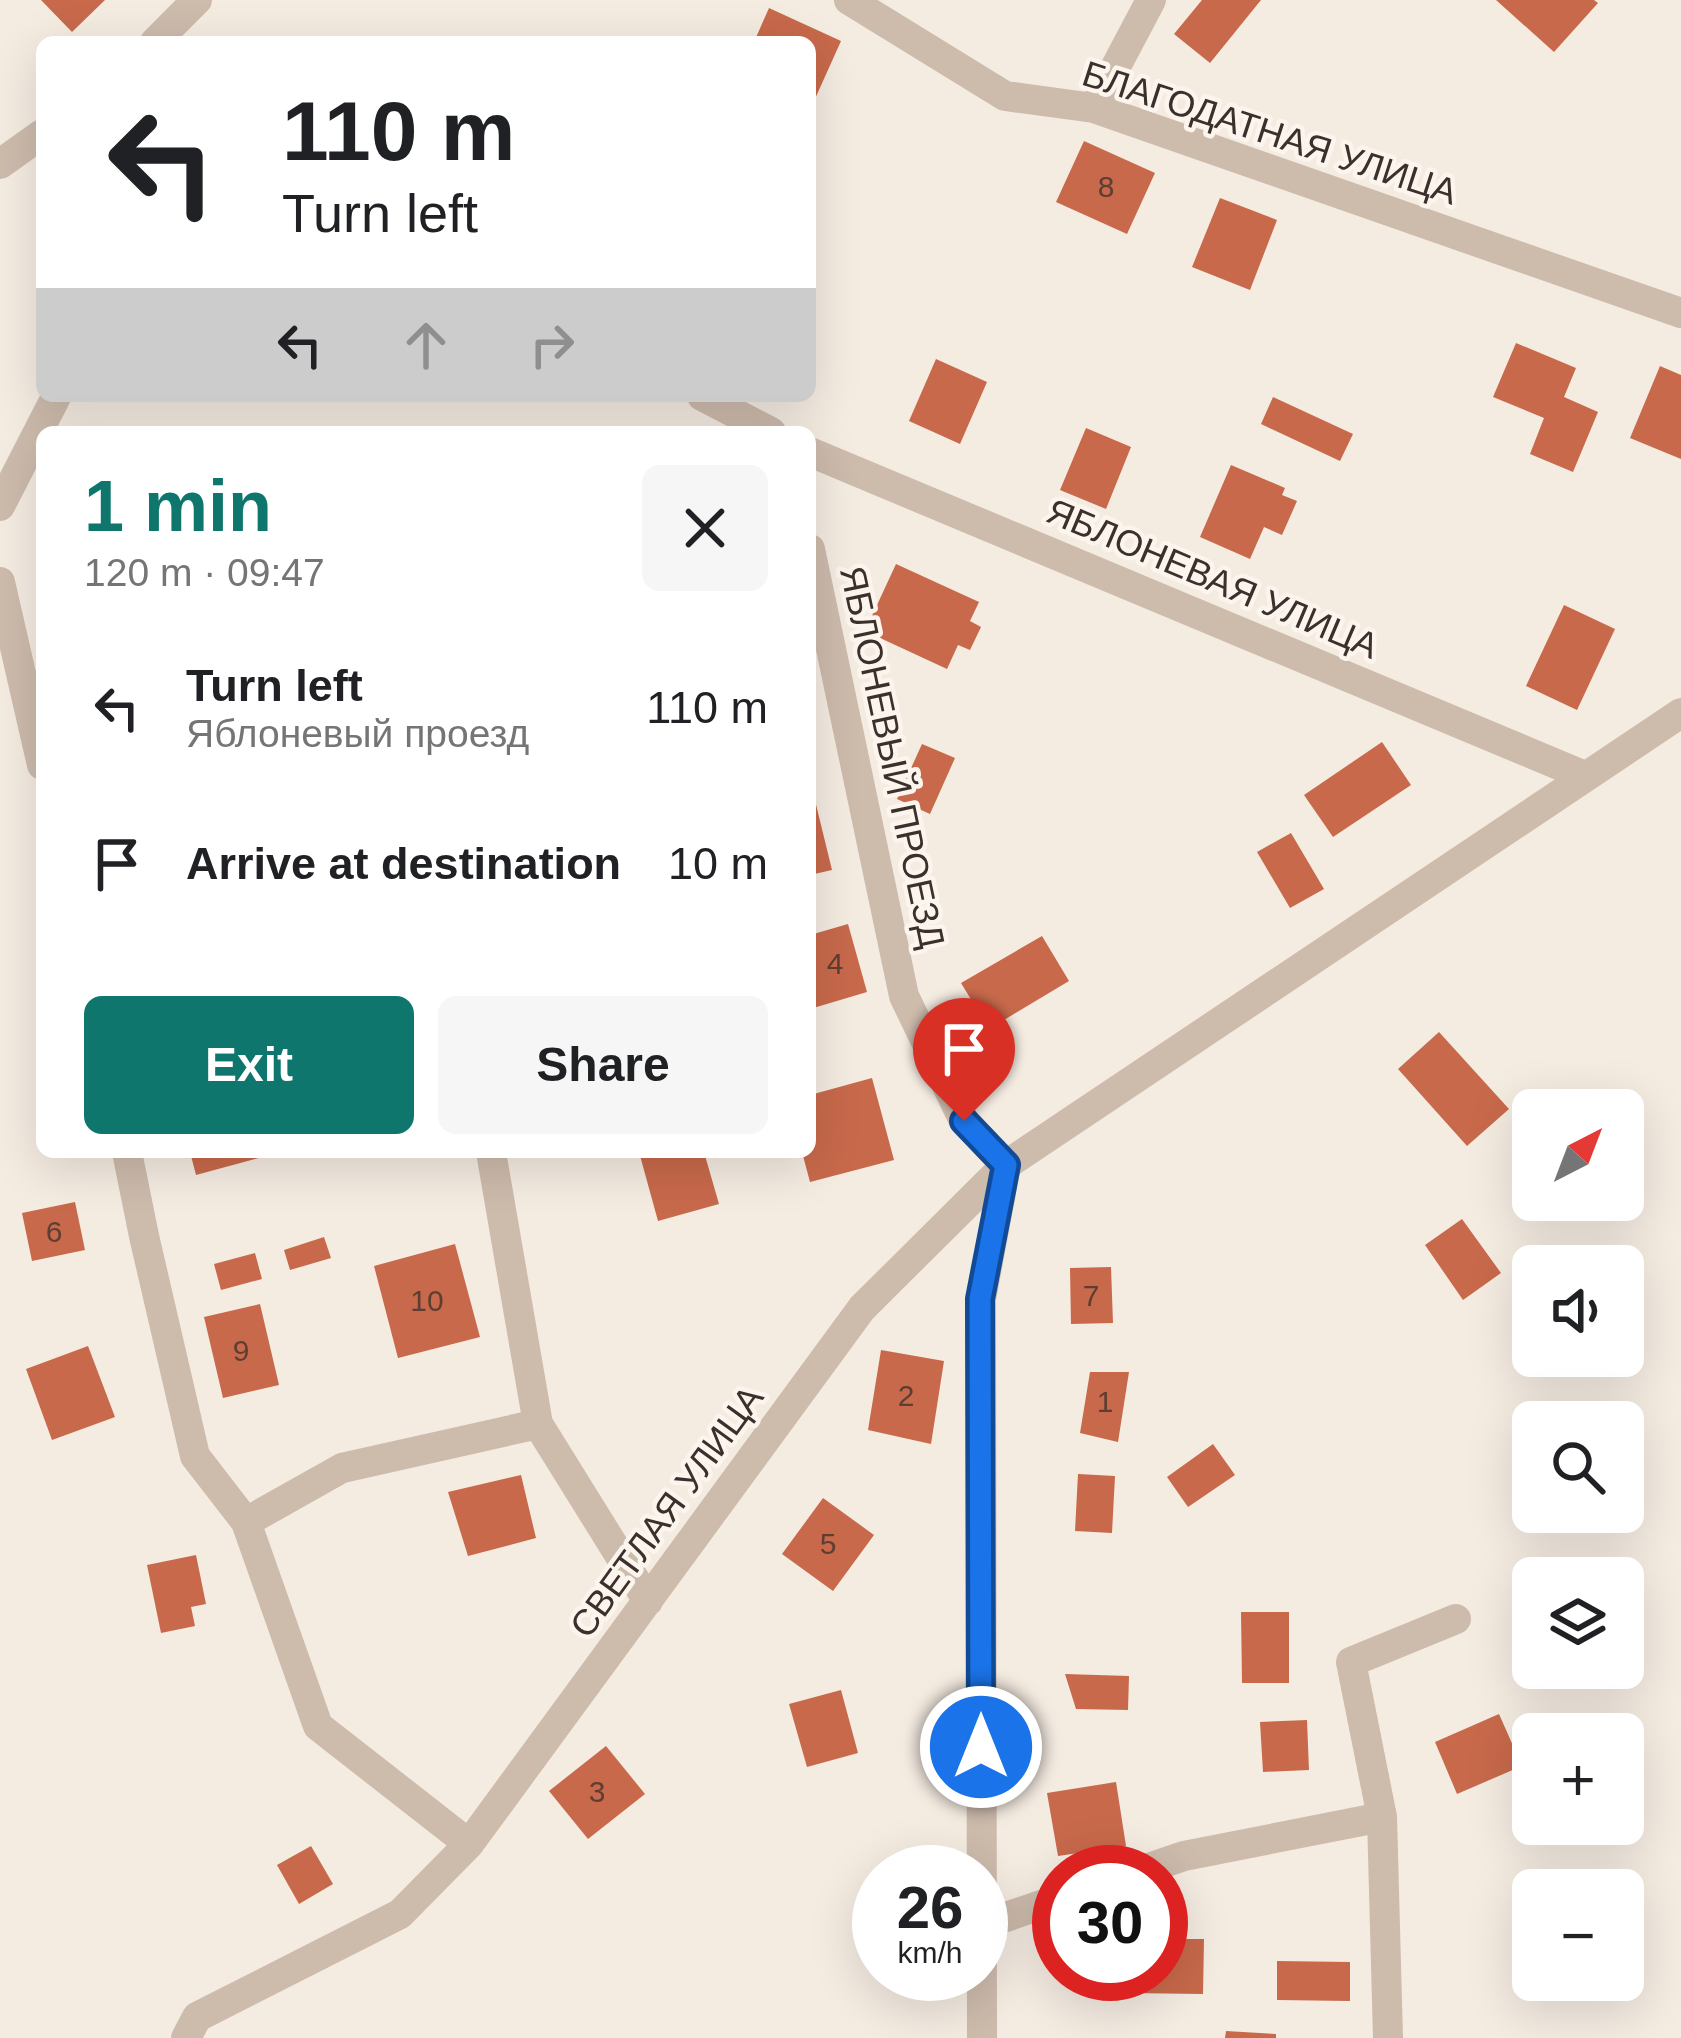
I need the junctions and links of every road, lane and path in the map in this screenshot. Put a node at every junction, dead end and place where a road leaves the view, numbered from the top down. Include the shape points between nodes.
1 (197, 0) edge
2 (849, 0) edge
3 (1151, 0) edge
4 (161, 36) edge
5 (1094, 108) junction
6 (36, 138) edge
7 (0, 164) edge
8 (1681, 313) edge
9 (713, 402) edge
10 (759, 426) edge
11 (36, 436) edge
12 (816, 455) edge
13 (0, 506) edge
14 (816, 578) edge
15 (0, 582) edge
16 (1681, 712) edge
17 (36, 739) edge
18 (1586, 776) junction
19 (128, 1158) edge
20 (492, 1158) edge
21 (1006, 1165) junction
22 (538, 1424) junction
23 (246, 1522) junction
24 (648, 1601) junction
25 (1456, 1619) dead end
26 (1382, 1817) junction
27 (469, 1844) junction
28 (982, 1845) edge
29 (1188, 1855) edge
30 (982, 2001) edge
31 (187, 2038) edge
32 (982, 2038) edge
33 (1388, 2038) edge

1 - 4 street
2 - 5 street, БЛАГОДАТНАЯ УЛИЦА via 1005,96
3 - 5 street
5 - 8 street, БЛАГОДАТНАЯ УЛИЦА
6 - 7 street
9 - 10 street
11 - 13 street
12 - 18 street, ЯБЛОНЕВАЯ УЛИЦА
14 - 21 street, ЯБЛОНЕВЫЙ ПРОЕЗД via 904,997 964,1121
15 - 17 street
16 - 18 street, СВЕТЛАЯ УЛИЦА
18 - 21 street, СВЕТЛАЯ УЛИЦА
19 - 23 street via 195,1456
20 - 22 street
21 - 24 street, СВЕТЛАЯ УЛИЦА via 862,1308
21 - 28 street via 980,1299
22 - 23 street via 342,1468
22 - 24 street
23 - 27 street via 318,1726
24 - 27 street, СВЕТЛАЯ УЛИЦА
25 - 26 street via 1351,1662
26 - 29 street
26 - 33 street
27 - 31 street, СВЕТЛАЯ УЛИЦА via 400,1914 197,2017
30 - 32 street

